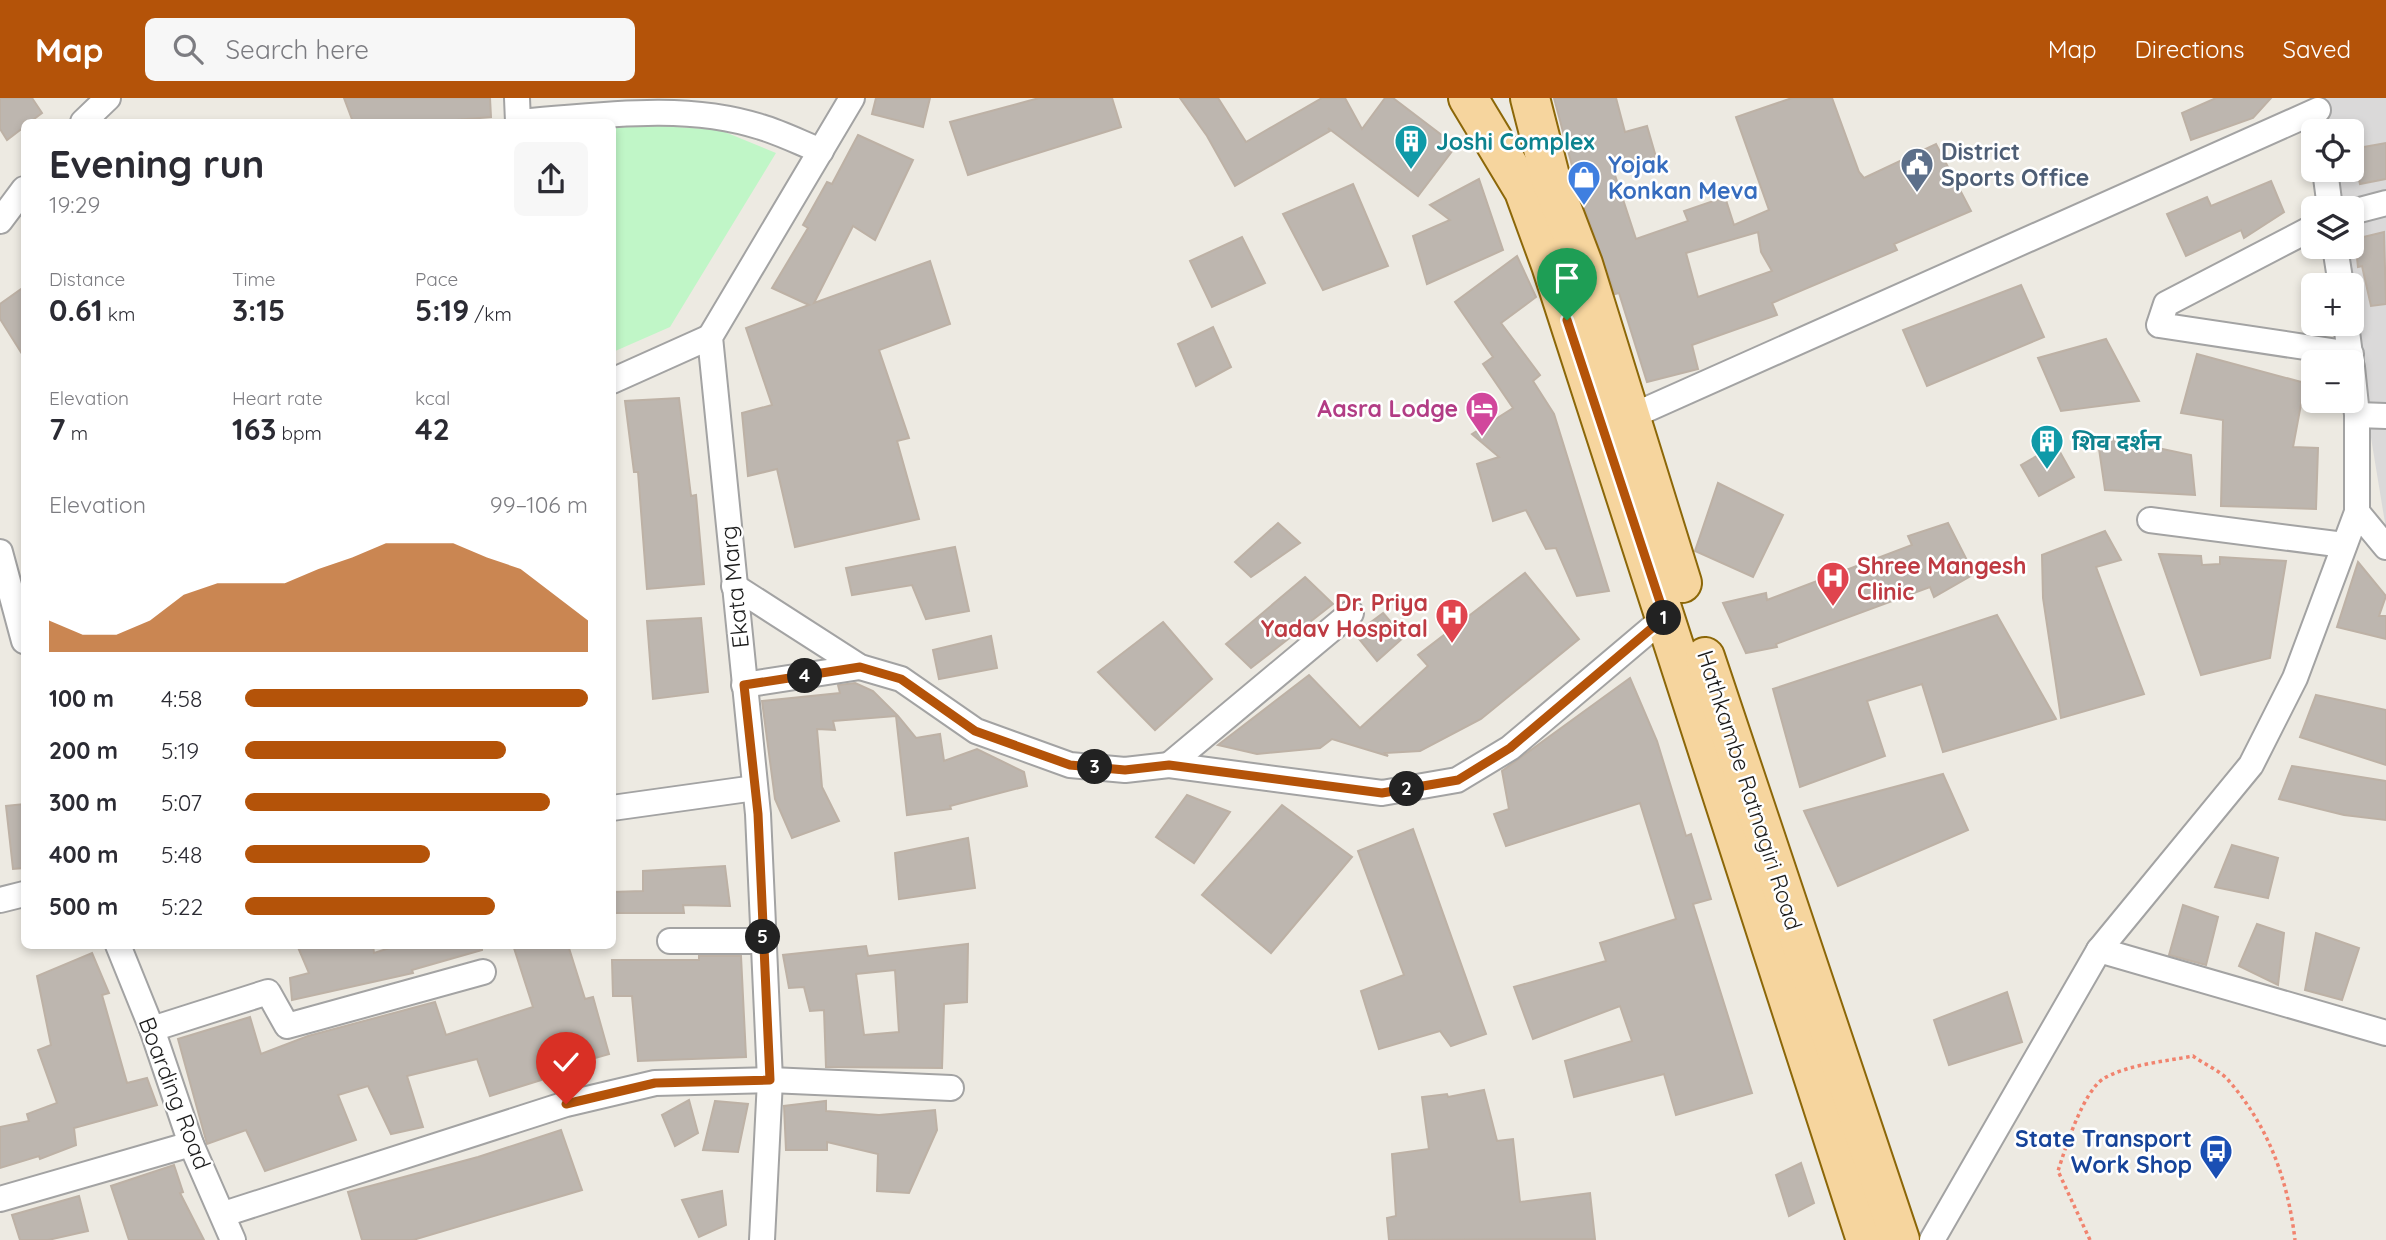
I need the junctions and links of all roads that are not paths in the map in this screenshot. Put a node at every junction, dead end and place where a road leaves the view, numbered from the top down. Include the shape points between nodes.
1 (108, 98) edge
2 (517, 98) edge
3 (852, 98) edge
4 (1468, 98) edge
5 (1530, 98) edge
6 (2318, 113) edge
7 (86, 119) edge
8 (518, 119) edge
9 (557, 119) edge
10 (821, 151) junction
11 (21, 193) edge
12 (2386, 203) edge
13 (2364, 209) edge
14 (0, 221) edge
15 (2301, 234) edge
16 (710, 337) junction
17 (2301, 352) edge
18 (616, 379) edge
19 (2357, 415) joint
20 (1632, 416) junction
21 (2386, 416) edge
22 (2357, 512) junction
23 (2150, 520) dead end
24 (2344, 545) junction
25 (2386, 547) edge
26 (9, 558) edge
27 (734, 586) junction
28 (1350, 612) dead end
29 (1665, 617) junction
30 (21, 624) edge
31 (860, 667) junction
32 (744, 685) junction
33 (1169, 765) junction
34 (755, 789) junction
35 (616, 807) edge
36 (21, 895) edge
37 (0, 900) edge
38 (670, 941) dead end
39 (763, 941) junction
40 (120, 949) edge
41 (2099, 950) junction
42 (482, 972) dead end
43 (152, 1029) junction
44 (2386, 1033) edge
45 (770, 1080) junction
46 (951, 1088) dead end
47 (191, 1144) junction
48 (0, 1199) edge
49 (224, 1214) junction
50 (233, 1240) edge
51 (762, 1240) edge
52 (1866, 1240) edge
53 (1900, 1240) edge
54 (1932, 1240) edge

1 - 7 street
2 - 8 street
3 - 10 street
4 - 29 main road via 1524,191
5 - 20 main road, Hathkambe Ratnagiri Road via 1551,180
6 - 20 street
9 - 10 street via 696,114 759,126
10 - 16 street
11 - 14 street
12 - 13 street
15 - 17 street via 2166,304 2159,326
16 - 18 street
16 - 27 street, Ekata Marg
19 - 21 street
19 - 22 street
20 - 53 main road, Hathkambe Ratnagiri Road via 1690,610
22 - 24 street
22 - 25 street
23 - 24 street
24 - 41 street via 2295,678 2251,765
26 - 30 street
27 - 31 street
27 - 32 street, Ekata Marg
28 - 33 street
29 - 33 street via 1510,748 1458,780 1382,793
29 - 52 main road
31 - 32 street
31 - 33 street via 901,679 975,731 1070,765 1125,770
32 - 34 street, Ekata Marg
34 - 35 street
34 - 39 street, Ekata Marg
36 - 37 street
38 - 39 street
39 - 45 street, Ekata Marg
40 - 43 street, Boarding Road
41 - 44 street
41 - 54 street
42 - 43 street via 287,1026 268,992
43 - 47 street, Boarding Road
45 - 46 street
45 - 49 street via 655,1083 566,1104
45 - 51 street, Ekata Marg
47 - 48 street
47 - 49 street, Boarding Road
49 - 50 street, Boarding Road

